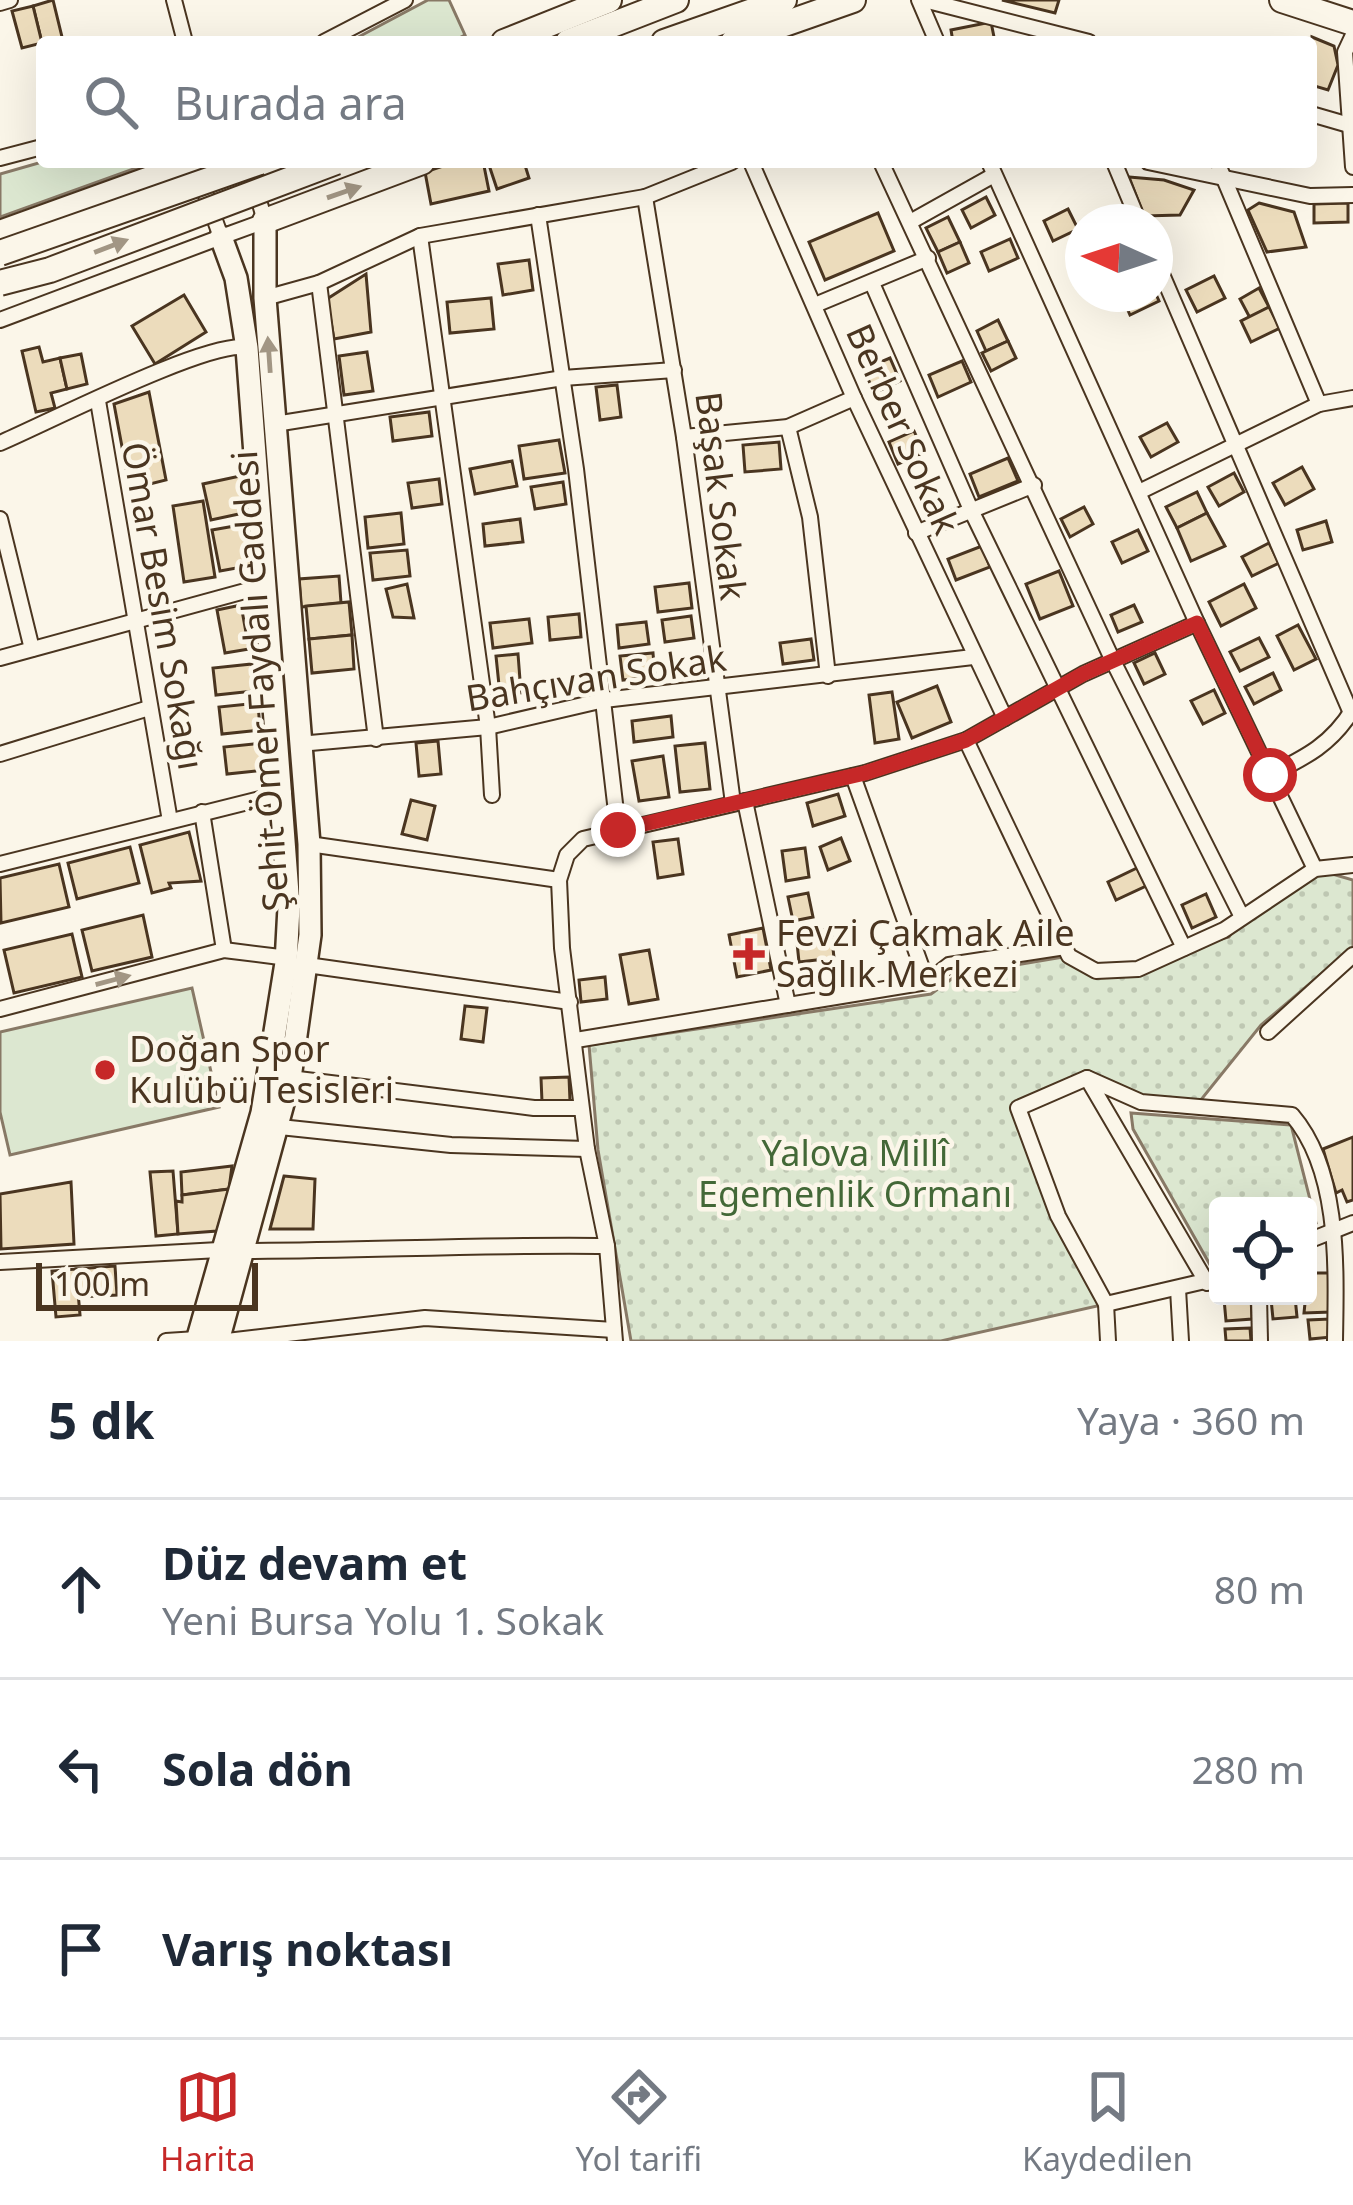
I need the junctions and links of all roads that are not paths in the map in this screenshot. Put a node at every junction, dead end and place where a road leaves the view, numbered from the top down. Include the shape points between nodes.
1 (10, 0) edge
2 (174, 0) edge
3 (405, 0) edge
4 (609, 0) edge
5 (676, 0) edge
6 (784, 0) edge
7 (853, 0) edge
8 (922, 0) edge
9 (1282, 0) edge
10 (0, 3) edge
11 (1353, 23) edge
12 (1353, 35) edge
13 (183, 36) edge
14 (336, 36) edge
15 (518, 36) edge
16 (583, 36) edge
17 (681, 36) edge
18 (750, 36) edge
19 (935, 36) edge
20 (1057, 36) edge
21 (1317, 116) edge
22 (1349, 125) junction
23 (36, 149) edge
24 (0, 158) edge
25 (1353, 167) edge
26 (180, 168) edge
27 (199, 168) edge
28 (243, 168) edge
29 (248, 168) edge
30 (320, 168) edge
31 (406, 168) edge
32 (717, 168) edge
33 (754, 168) edge
34 (884, 168) edge
35 (1116, 168) edge
36 (1175, 168) edge
37 (1220, 168) edge
38 (992, 169) edge
39 (1225, 179) junction
40 (1353, 195) edge
41 (645, 197) junction
42 (1132, 204) edge
43 (538, 215) junction
44 (265, 221) junction
45 (910, 222) junction
46 (0, 233) edge
47 (420, 236) junction
48 (220, 237) junction
49 (0, 253) edge
50 (928, 258) junction
51 (0, 283) edge
52 (319, 283) junction
53 (872, 283) junction
54 (265, 298) junction
55 (1173, 301) edge
56 (815, 305) junction
57 (0, 320) edge
58 (247, 348) junction
59 (674, 370) junction
60 (562, 378) junction
61 (854, 398) junction
62 (1353, 398) edge
63 (98, 401) junction
64 (443, 401) junction
65 (1319, 404) junction
66 (338, 418) junction
67 (275, 424) junction
68 (788, 427) junction
69 (685, 437) junction
70 (0, 443) edge
71 (1234, 445) junction
72 (1034, 485) junction
73 (1138, 492) junction
74 (972, 512) junction
75 (0, 519) edge
76 (916, 532) junction
77 (267, 585) junction
78 (137, 618) junction
79 (1197, 623) junction
80 (32, 649) junction
81 (973, 657) junction
82 (0, 658) edge
83 (1113, 661) junction
84 (828, 676) junction
85 (718, 687) junction
86 (1060, 687) junction
87 (604, 700) junction
88 (149, 708) junction
89 (1352, 711) edge
90 (1005, 718) junction
91 (488, 728) junction
92 (376, 739) junction
93 (966, 740) junction
94 (299, 744) junction
95 (0, 754) edge
96 (1270, 775) junction
97 (854, 776) junction
98 (284, 793) junction
99 (492, 795) dead end
100 (739, 802) junction
101 (202, 812) junction
102 (170, 821) junction
103 (618, 830) junction
104 (309, 844) junction
105 (0, 864) edge
106 (1353, 866) edge
107 (1315, 868) junction
108 (559, 880) junction
109 (1243, 917) junction
110 (1065, 947) junction
111 (1184, 948) junction
112 (224, 950) junction
113 (1353, 955) edge
114 (297, 964) junction
115 (927, 982) junction
116 (570, 1002) junction
117 (788, 1005) junction
118 (0, 1009) edge
119 (1268, 1032) dead end
120 (576, 1040) junction
121 (290, 1078) junction
122 (1087, 1078) junction
123 (581, 1108) junction
124 (280, 1127) junction
125 (587, 1149) junction
126 (1353, 1223) edge
127 (1336, 1229) junction
128 (1317, 1237) edge
129 (607, 1246) junction
130 (230, 1250) junction
131 (0, 1262) edge
132 (1209, 1276) edge
133 (1209, 1282) edge
134 (1178, 1289) junction
135 (1106, 1304) junction
136 (1259, 1305) edge
137 (615, 1335) edge
138 (210, 1340) edge
139 (166, 1341) edge
140 (1108, 1341) edge
141 (1181, 1341) edge
142 (1260, 1341) edge
143 (1335, 1341) edge

1 - 10 street
2 - 13 street
3 - 14 street
4 - 15 highway
5 - 16 highway
6 - 17 highway
7 - 18 highway
8 - 19 street
8 - 20 street
9 - 11 highway
12 - 22 street via 1345,52
21 - 22 street
22 - 25 street
23 - 24 street
26 - 46 highway
27 - 48 street
28 - 49 highway, bridge
29 - 44 street
51 -> 30 highway, bridge
44 -> 31 highway
32 - 41 street
33 - 56 street, Berber Sokak
34 - 45 street
35 - 42 street
36 - 39 street
37 - 39 street
38 - 45 street
38 - 73 street
39 - 40 street via 1310,196
39 - 65 street
41 - 43 street
41 - 59 street, Başak Sokak
43 - 47 street
43 - 60 street
44 - 48 street
44 - 54 main road, Şehit Ömer Faydalı Caddesi
45 - 50 street
47 - 52 street
47 - 64 street
48 - 57 street
48 - 58 main road, Şehit Ömer Faydalı Caddesi
50 - 53 street
50 - 72 street
52 - 54 street
52 - 66 street
53 - 56 street
53 - 74 street
67 -> 54 main road, Şehit Ömer Faydalı Caddesi
55 - 71 street
56 - 61 street, Berber Sokak
58 - 63 street via 228,346
58 - 77 main road, Şehit Ömer Faydalı Caddesi
59 - 60 street
59 - 69 street, Başak Sokak
60 - 64 street
60 - 87 street
61 - 68 street
61 - 76 street, Berber Sokak
62 - 65 street
63 - 70 street
63 - 78 street, Ömar Besim Sokağı
64 - 66 street
64 - 91 street
65 - 71 street
66 - 67 street
66 - 92 street
67 - 94 main road, Şehit Ömer Faydalı Caddesi
68 - 69 street
68 - 84 street via 810,517
69 - 85 street, Başak Sokak
71 - 73 street
71 - 89 street
72 - 74 street
72 - 83 street
73 - 79 street
74 - 76 street
74 - 86 street
75 - 80 street
76 - 81 street, Berber Sokak
77 - 78 street
77 - 98 main road, Şehit Ömer Faydalı Caddesi
78 - 80 street
78 - 88 street, Ömar Besim Sokağı
79 - 83 street
79 - 96 street
80 - 82 street
81 - 84 street, Bahçıvan Sokak
81 - 90 street, Berber Sokak
83 - 86 street
83 - 109 street
84 - 85 street, Bahçıvan Sokak
85 - 87 street, Bahçıvan Sokak
85 - 100 street, Başak Sokak
86 - 90 street
86 - 111 street
87 - 91 street, Bahçıvan Sokak
87 - 103 street
88 - 95 street
88 - 102 street, Ömar Besim Sokağı
89 - 96 street via 1317,751
90 - 93 street
91 - 92 street, Bahçıvan Sokak
91 - 99 street
92 - 94 street, Bahçıvan Sokak
93 - 97 street
93 - 110 street
94 - 104 main road, Şehit Ömer Faydalı Caddesi
96 - 107 street
97 - 100 street
97 - 115 street
98 - 101 street
98 - 114 main road, Şehit Ömer Faydalı Caddesi
100 - 103 street
100 - 117 street, Başak Sokak
101 - 102 street
101 - 112 street
102 - 105 street
103 - 108 street via 583,839
104 - 108 street
104 - 114 main road, Şehit Ömer Faydalı Caddesi
106 - 107 street
107 - 109 street
108 - 116 street
109 - 111 street
110 - 111 street via 1096,971 1138,969
110 - 115 street via 949,965
112 - 114 street
118 -> 112 street
113 - 119 street
114 - 116 street
114 - 121 main road, Şehit Ömer Faydalı Caddesi
114 - 130 main road, Şehit Ömer Faydalı Caddesi
115 - 117 street
116 - 120 street
117 - 120 street
120 - 123 street
121 - 123 street
121 - 124 main road, Şehit Ömer Faydalı Caddesi
122 - 127 street via 1141,1102 1292,1115
122 - 132 street
122 - 135 street via 1018,1108 1058,1216
123 - 125 street
124 - 125 street
124 - 130 main road, Şehit Ömer Faydalı Caddesi
125 - 129 street
126 - 127 street
127 - 128 street
127 - 143 street
129 - 130 street
129 - 137 street
130 - 131 street
130 - 138 main road, Şehit Ömer Faydalı Caddesi
133 - 134 street
134 - 135 street
134 - 141 street
135 - 140 street
136 - 142 street
137 - 138 street via 425,1318
138 - 139 street

